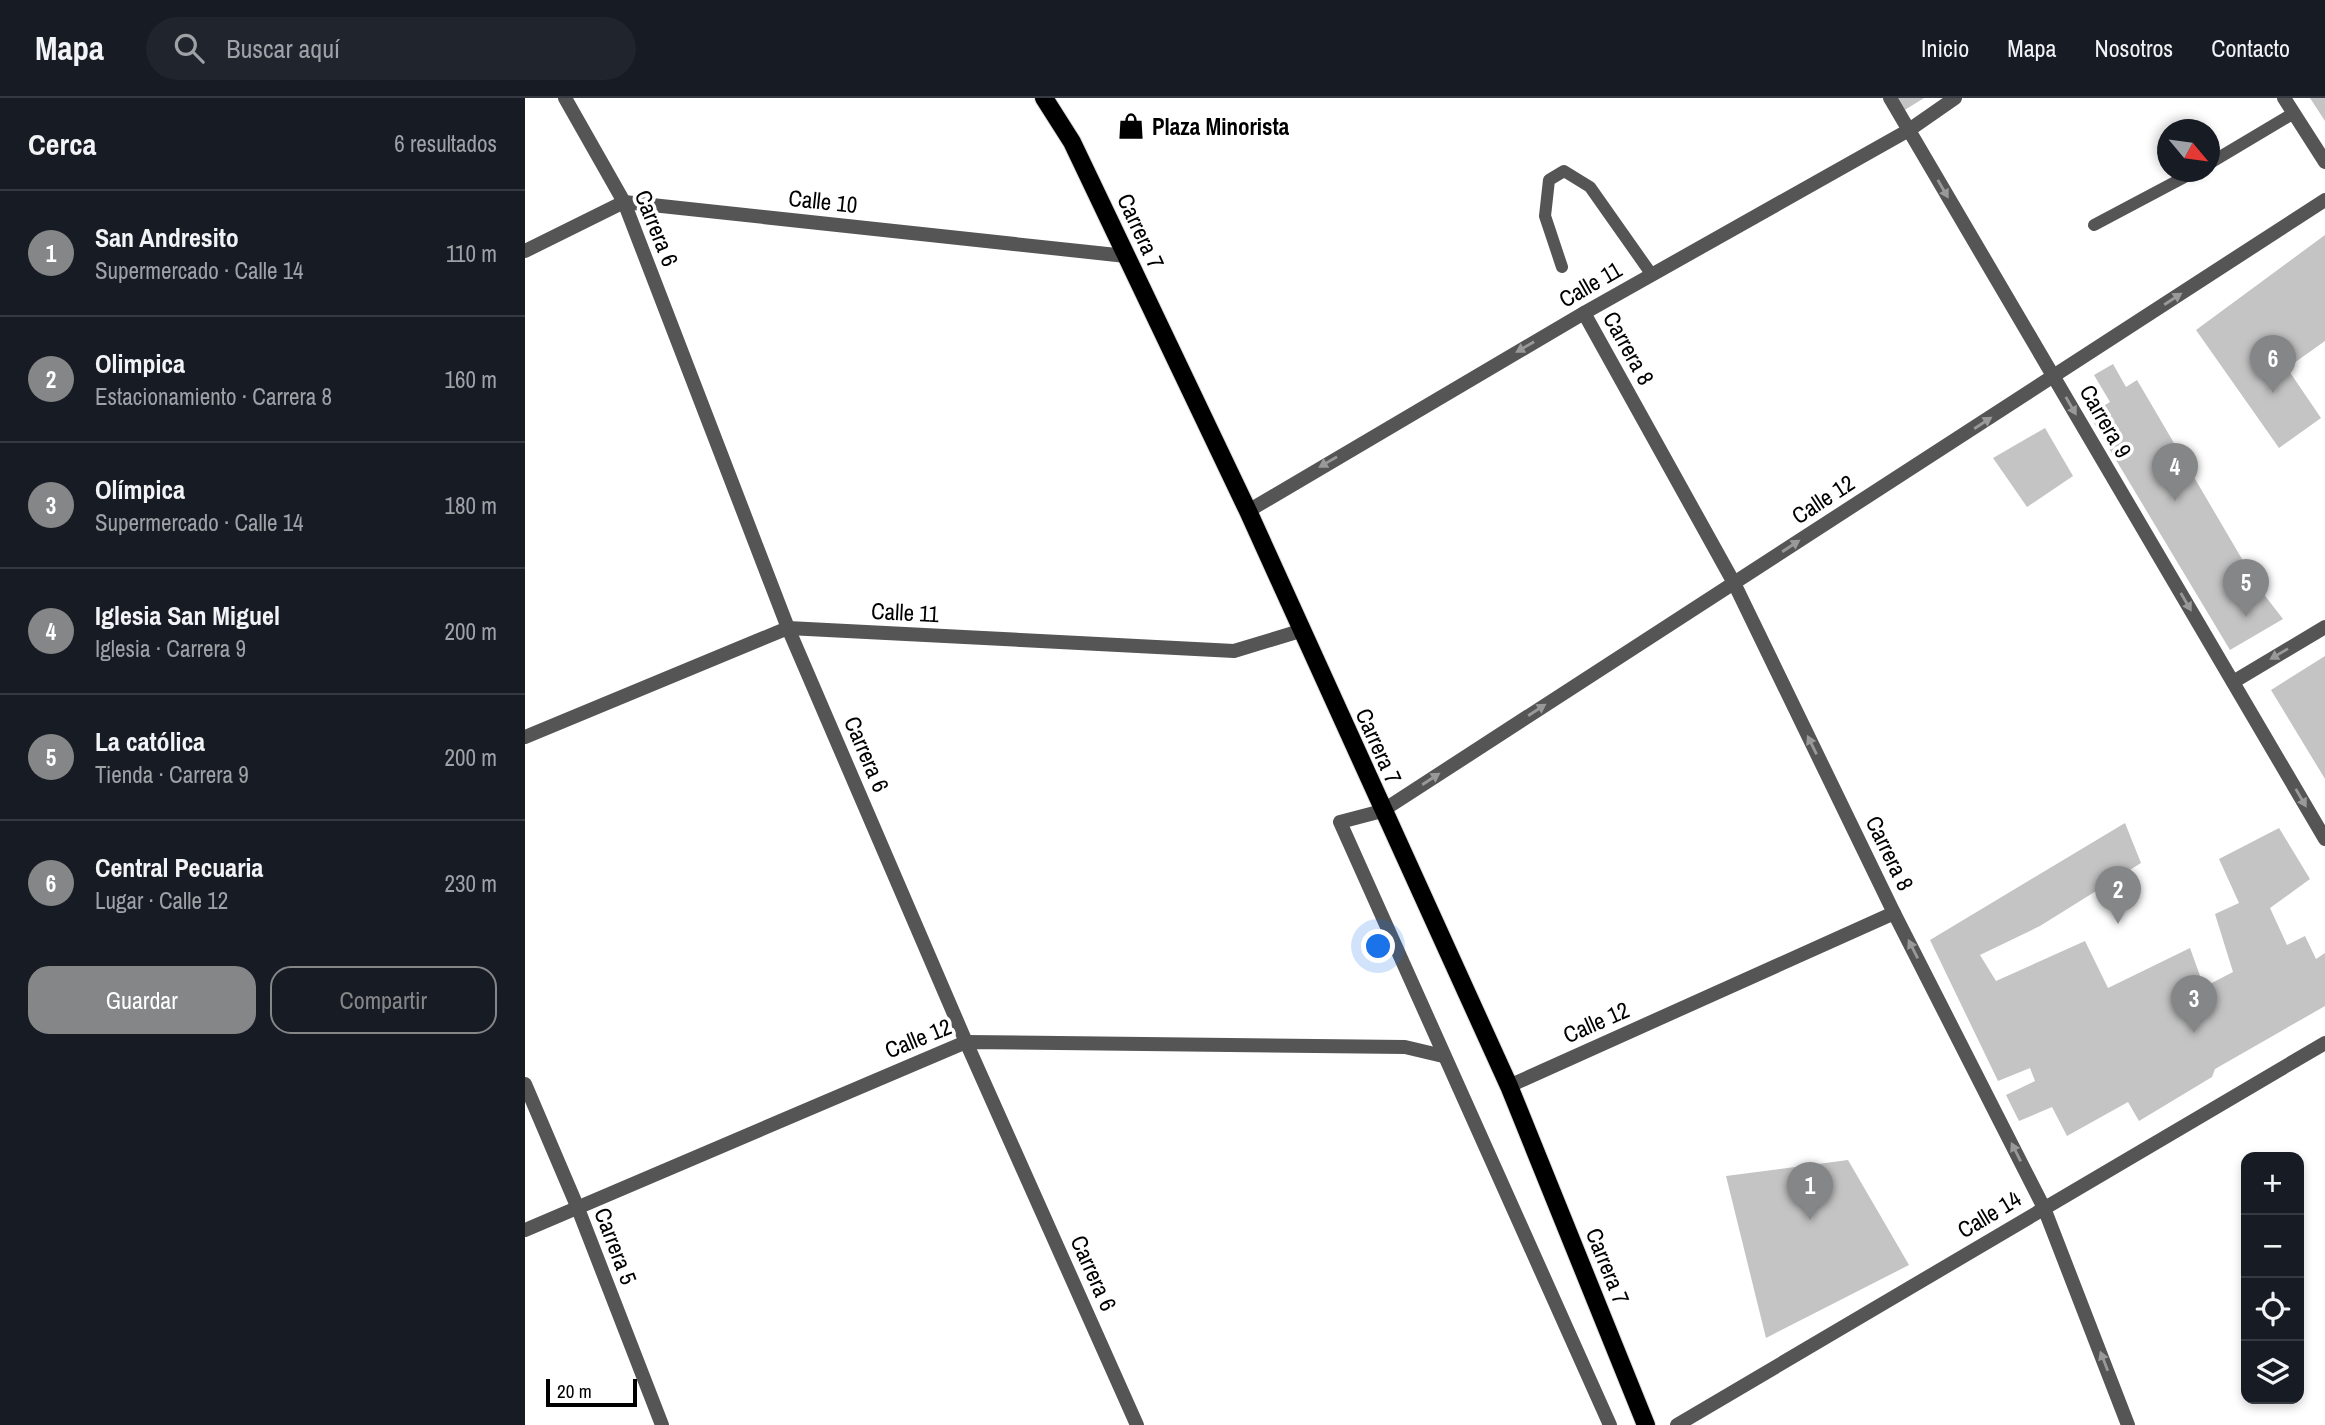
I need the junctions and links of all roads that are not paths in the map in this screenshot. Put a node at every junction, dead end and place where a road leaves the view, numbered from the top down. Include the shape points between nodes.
1 (565, 98) edge
2 (1044, 98) edge
3 (1890, 98) edge
4 (1955, 98) edge
5 (2284, 98) edge
6 (2294, 113) junction
7 (1909, 130) junction
8 (2220, 157) edge
9 (2325, 162) edge
10 (2175, 182) edge
11 (2325, 200) edge
12 (624, 202) junction
13 (2094, 225) dead end
14 (525, 251) edge
15 (1126, 256) junction
16 (1562, 267) dead end
17 (1653, 275) junction
18 (1584, 313) junction
19 (2053, 376) junction
20 (1248, 511) junction
21 (1734, 583) junction
22 (2325, 627) edge
23 (788, 628) junction
24 (1300, 631) junction
25 (2233, 682) junction
26 (525, 737) edge
27 (1382, 811) junction
28 (2325, 839) edge
29 (1895, 913) junction
30 (966, 1042) junction
31 (2325, 1043) edge
32 (1443, 1056) junction
33 (525, 1084) edge
34 (1509, 1086) junction
35 (577, 1206) junction
36 (2044, 1208) junction
37 (525, 1230) edge
38 (661, 1425) edge
39 (1137, 1425) edge
40 (1610, 1425) edge
41 (1646, 1425) edge
42 (1677, 1425) edge
43 (2128, 1425) edge

1 - 12 street, Carrera 6
2 - 15 main road, Carrera 7 via 1072,142
3 - 7 street, Carrera 9
4 - 7 street, Calle 11
5 - 6 street
6 - 8 lane
6 - 9 street
7 - 17 street, Calle 11
7 -> 19 street, Carrera 9
10 - 13 lane
19 -> 11 street, Calle 12
12 - 14 street
12 - 15 street, Calle 10
12 - 23 street, Carrera 6
15 - 20 main road, Carrera 7
16 - 17 lane via 1545,216 1549,180 1564,171 1590,187
17 - 18 street, Calle 11
18 -> 20 street, Calle 11
18 - 21 street, Carrera 8
21 -> 19 street, Calle 12
19 -> 25 street, Carrera 9
20 - 24 main road, Carrera 7
27 -> 21 street, Calle 12
29 -> 21 street, Carrera 8
22 -> 25 street
23 - 24 street, Calle 11 via 1234,651
23 - 26 street, Calle 11
23 - 30 street, Carrera 6
24 - 27 main road, Carrera 7
25 -> 28 street, Carrera 9
27 - 32 street, Calle 12 via 1340,822
27 - 34 main road, Carrera 7
29 - 34 street, Calle 12
36 -> 29 street, Carrera 8
30 - 32 street, Calle 12 via 1405,1047
30 - 35 street, Calle 12
30 - 39 street, Carrera 6
31 - 36 street, Calle 14
32 - 40 street
33 - 35 street, Carrera 5
34 - 41 main road, Carrera 7
35 - 37 street, Calle 12
35 - 38 street, Carrera 5
36 - 42 street, Calle 14
43 -> 36 street, Carrera 8

